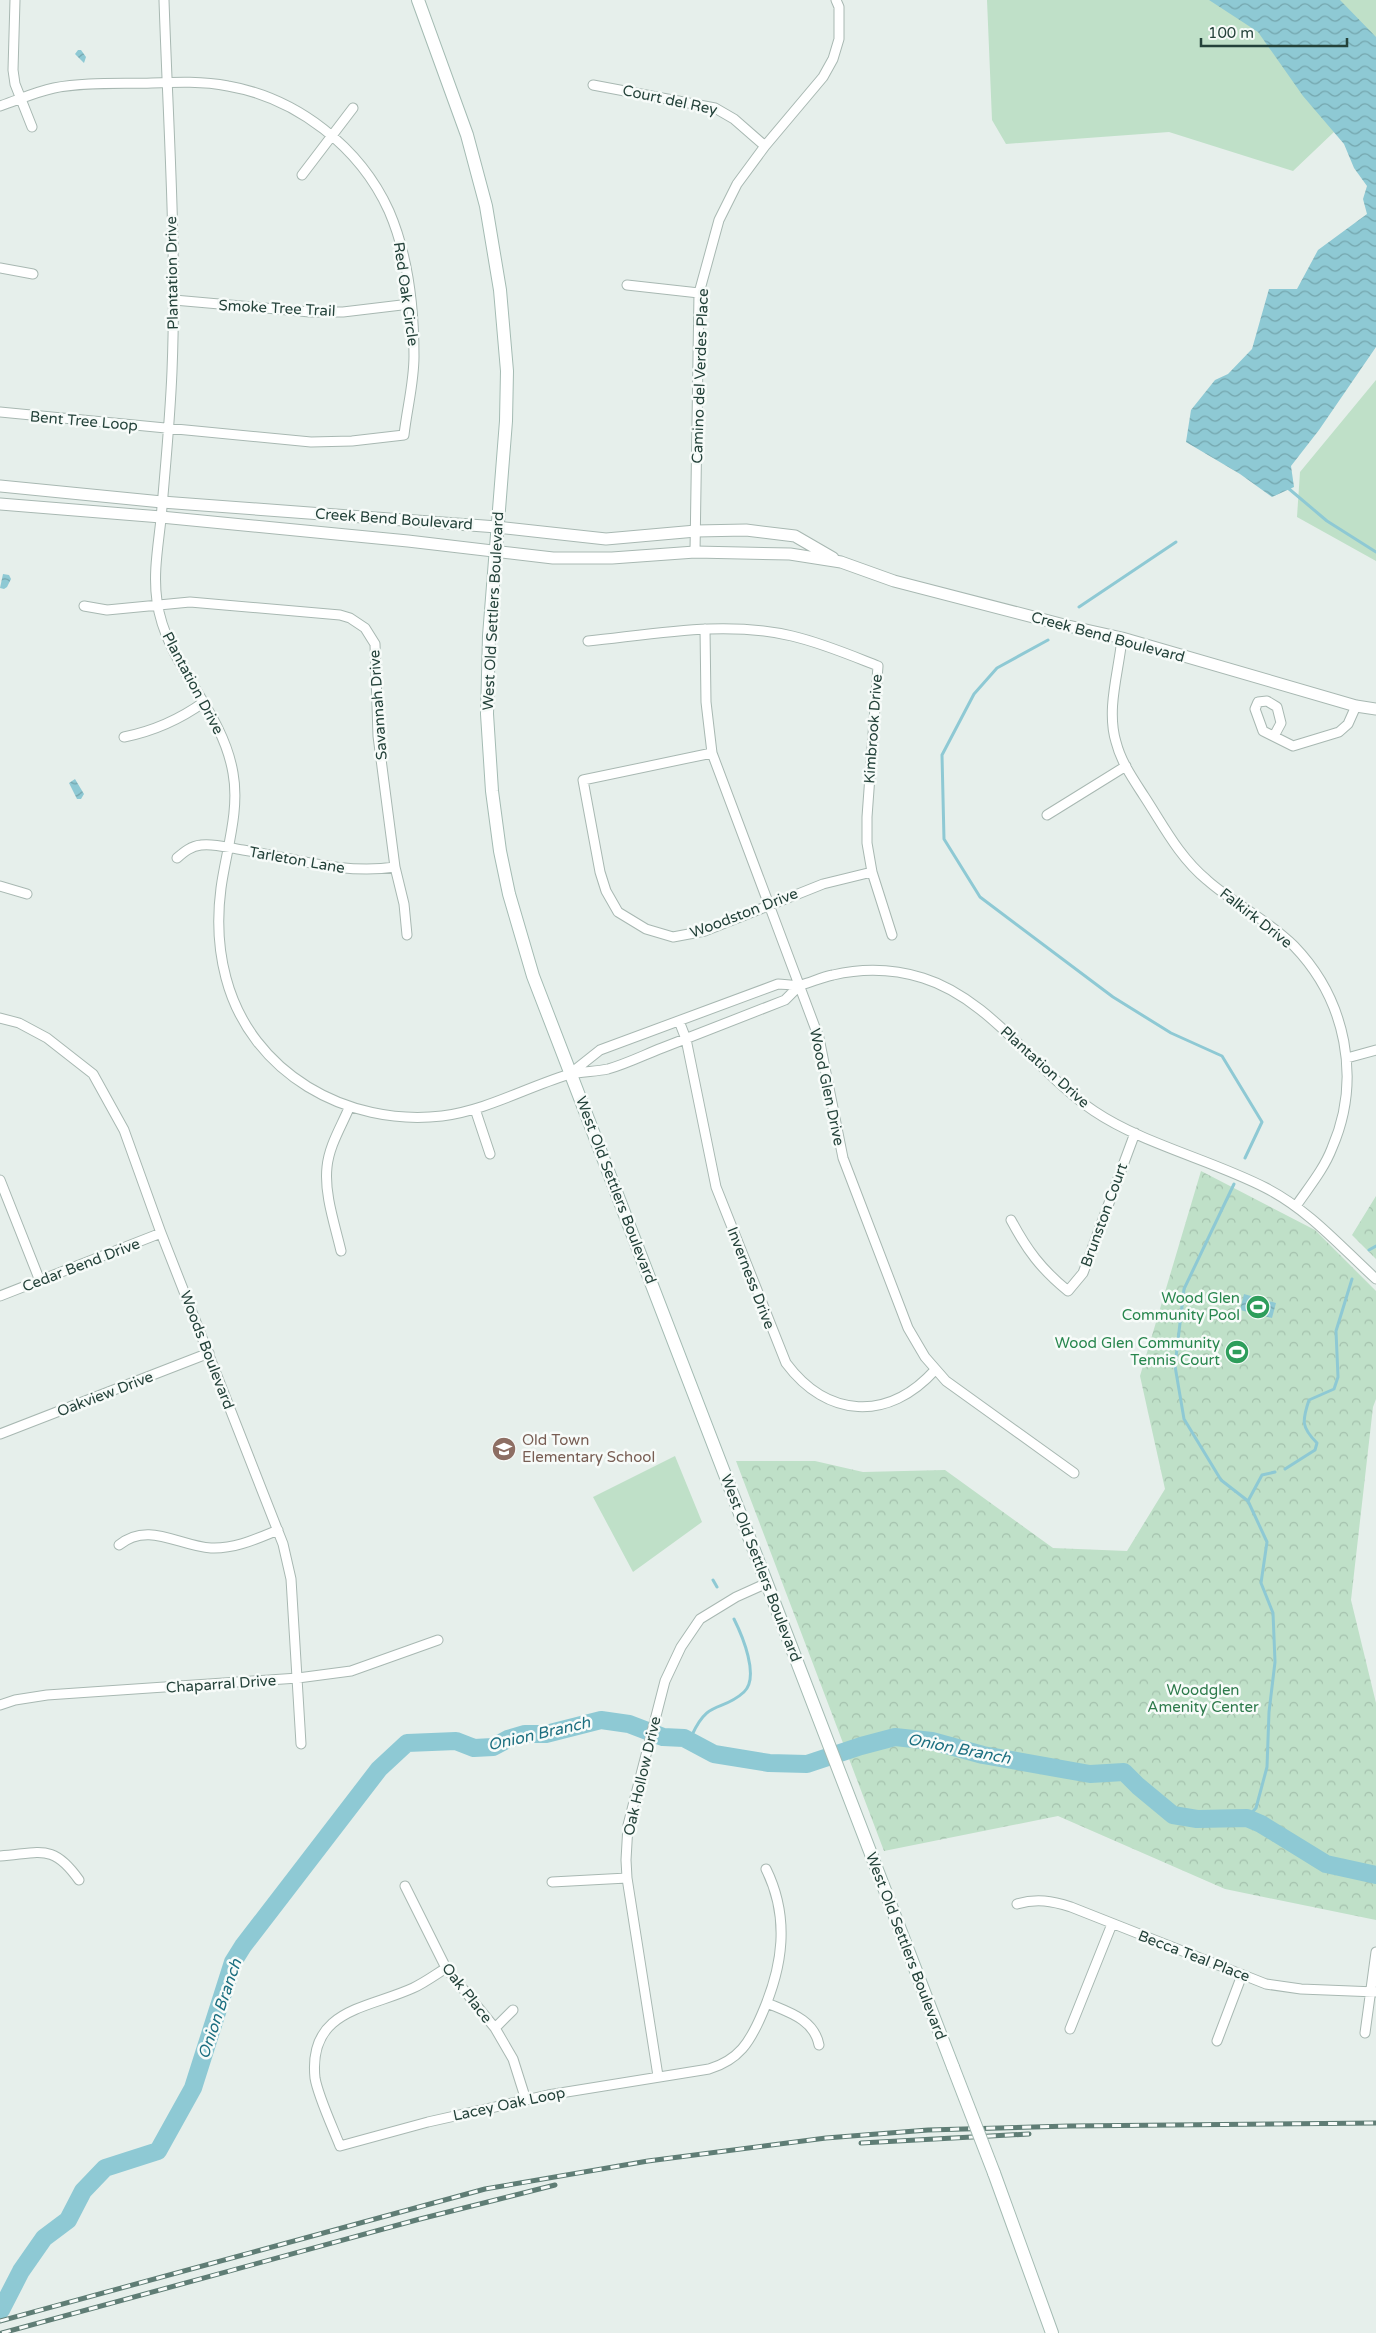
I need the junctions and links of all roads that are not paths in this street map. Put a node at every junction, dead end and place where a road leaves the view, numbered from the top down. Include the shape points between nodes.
1 (15, 0) edge
2 (164, 0) edge
3 (418, 0) edge
4 (836, 0) edge
5 (167, 82) junction
6 (594, 85) dead end
7 (22, 98) junction
8 (0, 106) edge
9 (354, 108) dead end
10 (32, 127) dead end
11 (332, 136) junction
12 (765, 146) junction
13 (302, 175) dead end
14 (0, 268) edge
15 (33, 274) dead end
16 (627, 284) dead end
17 (699, 293) junction
18 (174, 300) junction
19 (410, 304) junction
20 (0, 412) edge
21 (169, 429) junction
22 (0, 486) edge
23 (162, 502) junction
24 (0, 504) edge
25 (161, 517) junction
26 (497, 527) junction
27 (696, 531) junction
28 (495, 550) junction
29 (696, 552) junction
30 (841, 562) junction
31 (157, 604) junction
32 (84, 606) dead end
33 (705, 629) junction
34 (1122, 638) junction
35 (588, 641) dead end
36 (204, 702) junction
37 (1356, 706) junction
38 (1376, 709) edge
39 (1274, 736) dead end
40 (124, 738) dead end
41 (712, 753) junction
42 (1126, 766) junction
43 (1047, 815) dead end
44 (228, 848) junction
45 (177, 858) dead end
46 (396, 867) junction
47 (872, 872) junction
48 (0, 886) edge
49 (27, 894) dead end
50 (768, 905) junction
51 (408, 935) dead end
52 (892, 935) dead end
53 (800, 985) junction
54 (0, 1018) edge
55 (679, 1021) junction
56 (686, 1039) junction
57 (1376, 1050) edge
58 (1347, 1058) junction
59 (571, 1073) junction
60 (349, 1108) junction
61 (475, 1109) junction
62 (1135, 1132) junction
63 (490, 1154) dead end
64 (0, 1180) edge
65 (1296, 1206) junction
66 (1011, 1220) dead end
67 (161, 1233) junction
68 (341, 1251) dead end
69 (1376, 1279) edge
70 (40, 1281) junction
71 (0, 1296) edge
72 (209, 1353) junction
73 (935, 1370) junction
74 (0, 1434) edge
75 (1074, 1473) dead end
76 (278, 1530) junction
77 (119, 1545) dead end
78 (767, 1583) junction
79 (438, 1640) dead end
80 (298, 1678) junction
81 (0, 1705) edge
82 (301, 1744) dead end
83 (0, 1856) edge
84 (766, 1869) dead end
85 (627, 1878) junction
86 (79, 1880) dead end
87 (552, 1882) dead end
88 (404, 1886) dead end
89 (1018, 1904) dead end
90 (1112, 1924) junction
91 (1376, 1952) edge
92 (446, 1968) junction
93 (1242, 1975) junction
94 (1373, 1992) edge
95 (767, 2003) junction
96 (514, 2010) dead end
97 (495, 2028) junction
98 (1070, 2029) dead end
99 (1365, 2033) dead end
100 (1217, 2041) dead end
101 (819, 2045) dead end
102 (658, 2076) junction
103 (526, 2100) junction
104 (1052, 2333) edge

1 - 7 street via 13,70
2 - 5 street, Plantation Drive
3 - 26 main road, West Old Settlers Boulevard via 468,135 494,249 506,371 506,421
4 - 12 street, Camino del Verdes Place via 839,40 833,59 823,77
5 - 7 street, Red Oak Circle via 70,86
5 - 11 street, Red Oak Circle via 219,84 261,94 298,112
5 - 18 street, Plantation Drive
6 - 12 street, Court del Rey via 716,108
7 - 8 street, Red Oak Circle
7 - 10 street
9 - 11 street
11 - 13 street
11 - 19 street, Red Oak Circle via 364,170 389,212 404,260
12 - 17 street, Camino del Verdes Place via 737,184 719,220
14 - 15 street
16 - 17 street
17 - 27 street, Camino del Verdes Place
18 - 19 street, Smoke Tree Trail via 310,312 343,312
18 - 21 street, Plantation Drive
19 - 21 street, Red Oak Circle via 414,357 404,435 328,442
20 - 21 street, Bent Tree Loop
21 - 23 street, Plantation Drive
22 - 23 street, Creek Bend Boulevard
23 - 25 street, Plantation Drive
23 - 26 street, Creek Bend Boulevard
24 - 25 street, Creek Bend Boulevard
25 - 28 street, Creek Bend Boulevard
25 - 31 street, Plantation Drive via 155,572
26 - 27 street, Creek Bend Boulevard via 606,539
26 - 28 main road, West Old Settlers Boulevard
27 - 29 street, Camino del Verdes Place
27 - 30 street, Creek Bend Boulevard via 746,530 794,536
28 - 29 street, Creek Bend Boulevard via 553,558
28 - 59 main road, West Old Settlers Boulevard via 486,684 492,791 500,851 533,976
29 - 30 street, Creek Bend Boulevard via 790,554
30 - 34 street, Creek Bend Boulevard via 894,581
31 - 32 street, Savannah Drive via 107,610
31 - 36 street, Plantation Drive via 169,644
31 - 46 street, Savannah Drive via 190,602 340,615 365,628 375,644 378,736
33 - 35 street, Kimbrook Drive
33 - 41 street, Wood Glen Drive via 706,702
33 - 47 street, Kimbrook Drive via 739,628 792,636 878,666 867,817
34 - 37 street, Creek Bend Boulevard
34 - 42 street, Falkirk Drive via 1112,726
36 - 40 street via 162,727
36 - 44 street, Plantation Drive via 222,734 234,776 234,809
37 - 38 street, Creek Bend Boulevard
37 - 39 street via 1348,724 1338,732 1293,746
41 - 50 street, Wood Glen Drive
41 - 50 street, Woodston Drive via 583,780 606,891 618,912 646,930 673,937 705,931
42 - 43 street
42 - 58 street, Falkirk Drive via 1190,863 1208,881 1281,934 1316,973 1338,1018
44 - 45 street, Tarleton Lane via 202,844 186,850
44 - 46 street, Tarleton Lane via 335,868
44 - 60 street, Plantation Drive via 219,935 227,983 239,1013 266,1053 290,1076 317,1094
46 - 51 street, Savannah Drive
47 - 50 street, Woodston Drive via 823,884
47 - 52 street, Kimbrook Drive
48 - 49 street
50 - 53 street, Wood Glen Drive
53 - 55 street, Plantation Drive via 778,984
53 - 56 street, Plantation Drive via 785,1000
53 - 62 street, Plantation Drive via 832,975 866,970 908,974 941,984 983,1012 1082,1103 1111,1122
53 - 73 street, Wood Glen Drive via 819,1038 843,1158 908,1328
54 - 67 street, Woods Boulevard via 19,1023 47,1038 93,1074 124,1130
55 - 56 street, Inverness Drive
55 - 59 street, Plantation Drive via 600,1050
56 - 59 street, Plantation Drive via 607,1069
56 - 73 street, Inverness Drive via 713,1179 786,1363 796,1377 816,1394 836,1403 858,1407 893,1401 924,1382
57 - 58 street
58 - 65 street, Falkirk Drive via 1346,1100 1338,1134 1324,1165
59 - 61 street, Plantation Drive
59 - 78 main road, West Old Settlers Boulevard
60 - 61 street, Plantation Drive via 406,1117 443,1116
60 - 68 street via 327,1166 327,1187
61 - 63 street
62 - 65 street, Plantation Drive via 1217,1164
62 - 66 street, Brunston Court via 1083,1273 1068,1291 1026,1248
64 - 70 street
65 - 69 street, Plantation Drive
67 - 70 street, Cedar Bend Drive
67 - 72 street, Woods Boulevard
70 - 71 street, Cedar Bend Drive
72 - 74 street, Oakview Drive
72 - 76 street, Woods Boulevard
73 - 75 street, Wood Glen Drive
76 - 77 street via 225,1548 196,1546 148,1533 136,1534
76 - 80 street, Woods Boulevard via 291,1579
78 - 85 street, Oak Hollow Drive via 700,1619 681,1647 665,1681 628,1825
78 - 104 main road, West Old Settlers Boulevard, bridge via 994,2173
79 - 80 street, Chaparral Drive via 352,1671
80 - 81 street, Chaparral Drive via 47,1695
80 - 82 street, Woods Boulevard
83 - 86 street via 50,1854 66,1862
84 - 95 street, Lacey Oak Loop via 775,1892 782,1943
85 - 87 street
85 - 102 street, Oak Hollow Drive
88 - 92 street, Oak Place
89 - 90 street, Becca Teal Place via 1031,1900 1050,1901
90 - 93 street, Becca Teal Place
90 - 98 street
91 - 94 street
92 - 97 street, Oak Place
92 - 103 street, Lacey Oak Loop via 414,1988 341,2015 324,2032 316,2055 316,2080 340,2146
93 - 94 street, Becca Teal Place via 1266,1984 1301,1989
93 - 100 street
94 - 99 street
95 - 101 street via 805,2021
95 - 102 street, Lacey Oak Loop via 750,2042 732,2060 709,2069
96 - 97 street
97 - 103 street, Oak Place via 513,2059
102 - 103 street, Lacey Oak Loop

